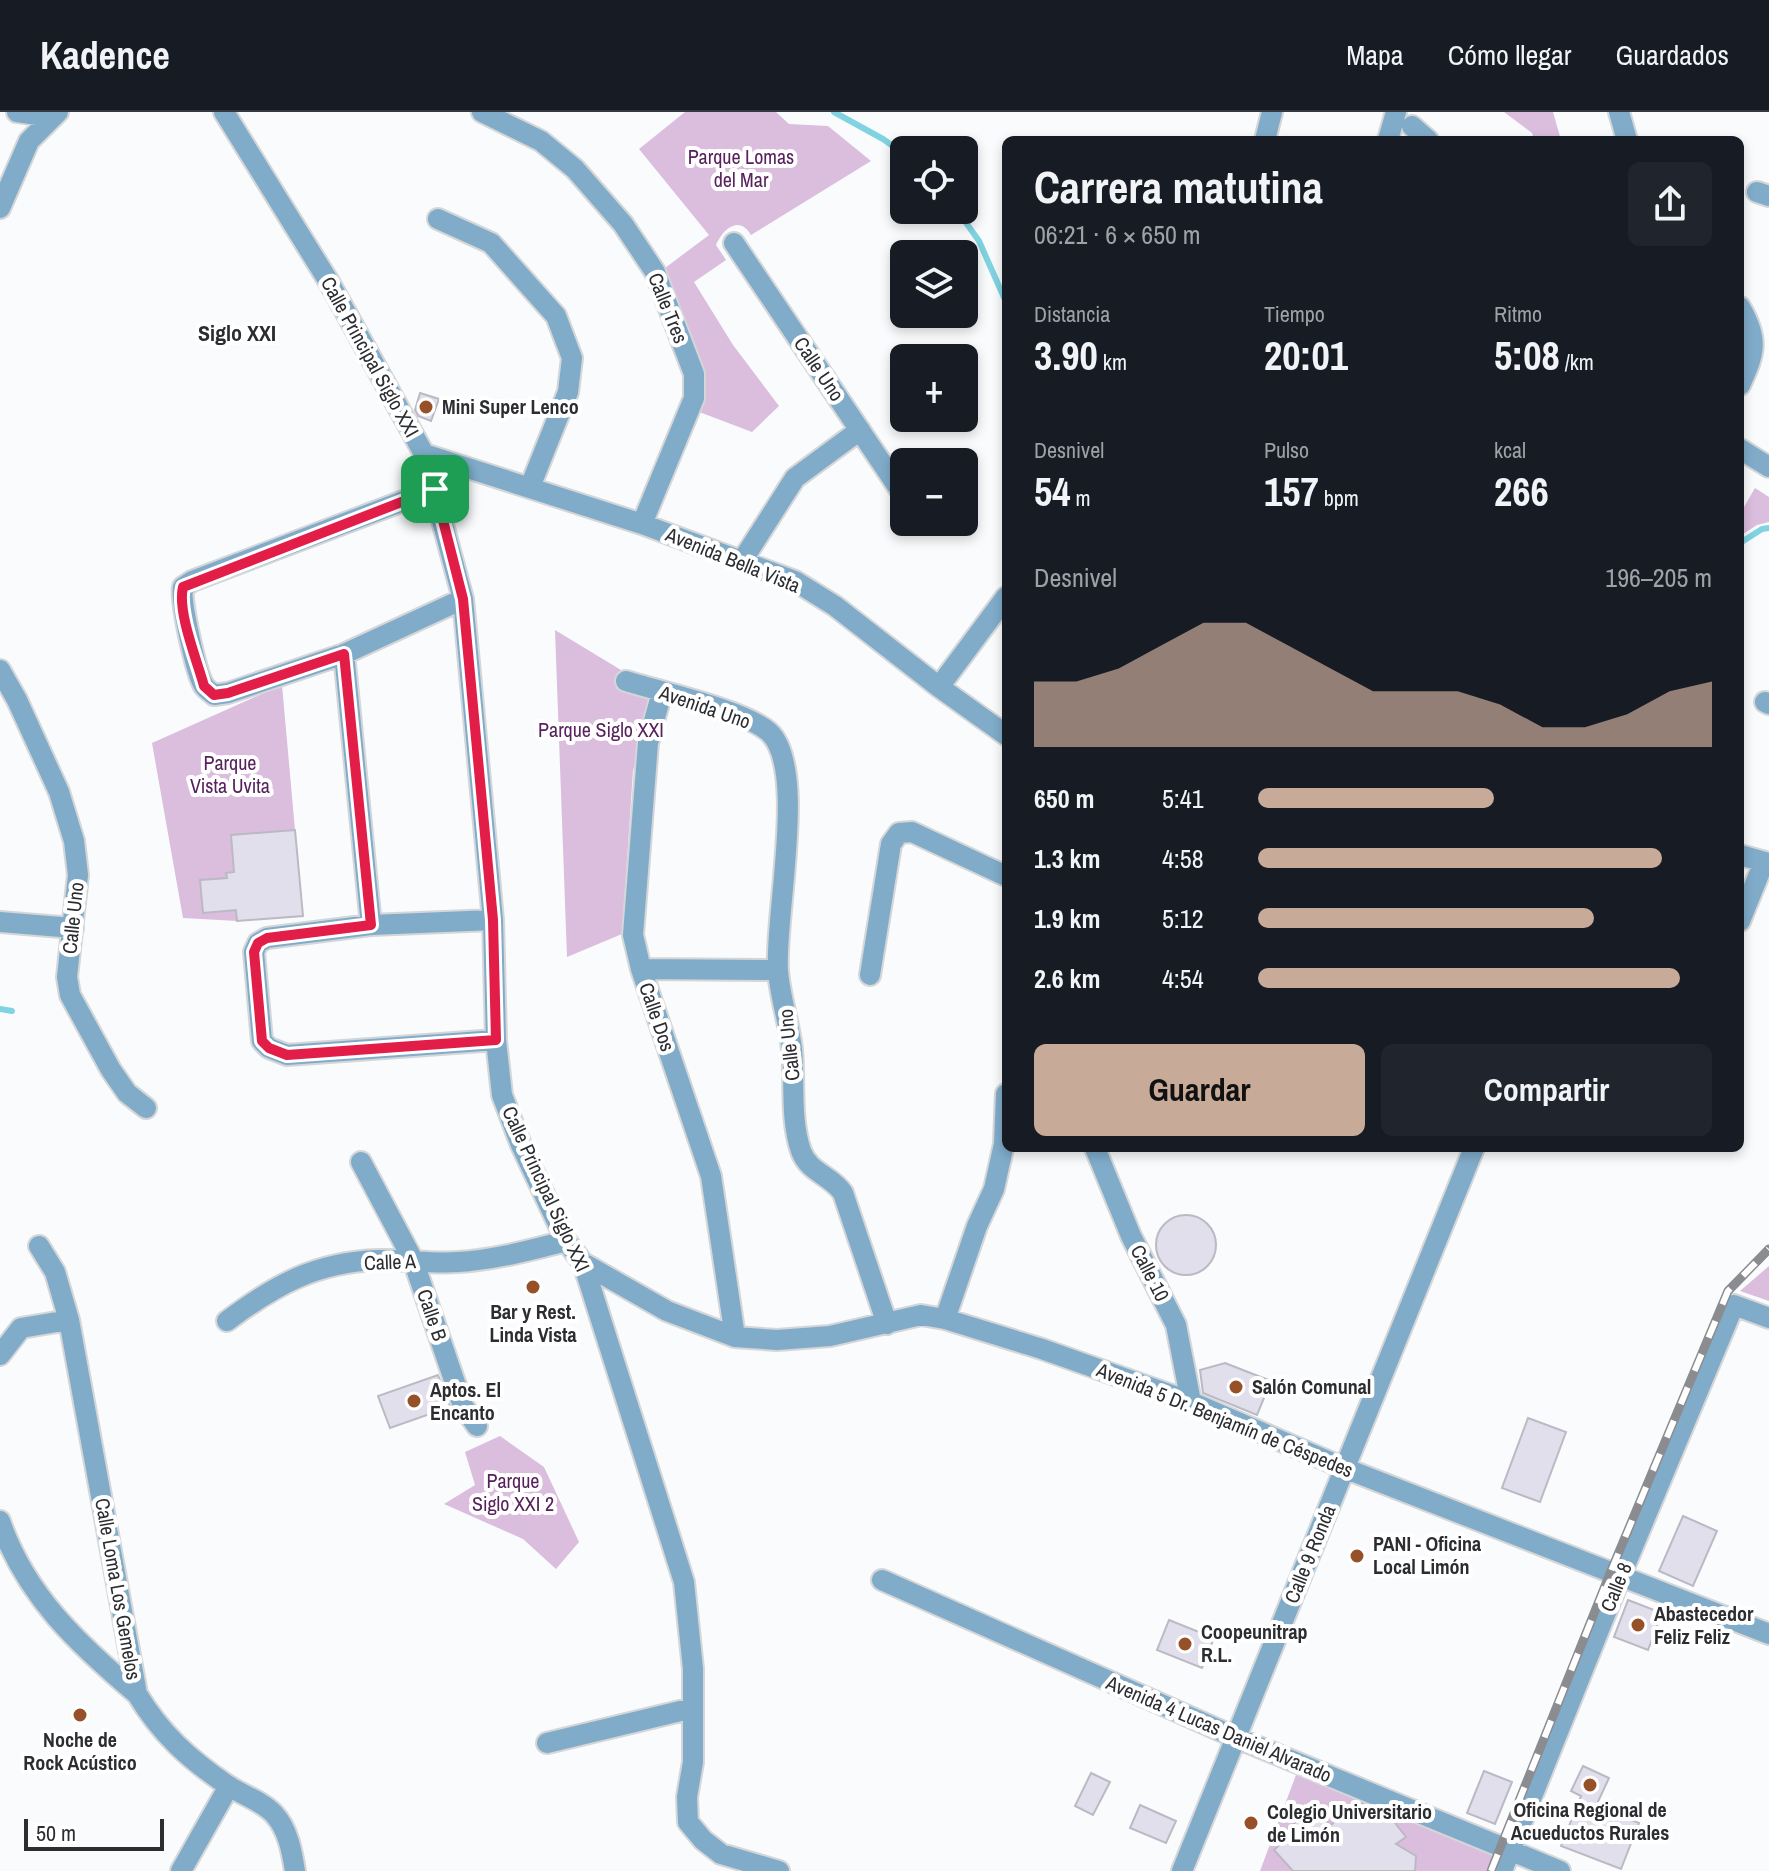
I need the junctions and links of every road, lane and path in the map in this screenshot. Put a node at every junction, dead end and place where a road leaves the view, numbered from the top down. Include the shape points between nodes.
1 (17, 112) edge
2 (224, 112) edge
3 (482, 112) edge
4 (1272, 112) edge
5 (1396, 112) edge
6 (1619, 112) edge
7 (54, 114) edge
8 (1266, 136) edge
9 (1389, 136) edge
10 (1626, 136) edge
11 (0, 208) edge
12 (438, 219) dead end
13 (734, 243) dead end
14 (1744, 314) edge
15 (1744, 375) edge
16 (860, 430) junction
17 (1744, 451) edge
18 (424, 454) junction
19 (1769, 467) edge
20 (890, 475) edge
21 (530, 487) junction
22 (435, 489) junction
23 (642, 524) junction
24 (742, 561) junction
25 (463, 599) junction
26 (1002, 602) edge
27 (344, 654) junction
28 (0, 670) edge
29 (626, 681) dead end
30 (939, 687) junction
31 (662, 692) junction
32 (1002, 732) edge
33 (777, 743) joint
34 (1744, 856) edge
35 (1766, 863) edge
36 (1002, 874) edge
37 (1744, 912) edge
38 (493, 920) junction
39 (0, 922) edge
40 (371, 925) junction
41 (73, 928) junction
42 (641, 969) junction
43 (778, 970) junction
44 (870, 975) dead end
45 (496, 1040) junction
46 (146, 1108) dead end
47 (1002, 1152) edge
48 (1097, 1152) edge
49 (1472, 1152) edge
50 (361, 1162) dead end
51 (566, 1241) junction
52 (39, 1246) dead end
53 (413, 1260) junction
54 (583, 1263) junction
55 (1769, 1318) edge
56 (945, 1319) junction
57 (69, 1320) junction
58 (227, 1321) dead end
59 (887, 1324) junction
60 (735, 1337) junction
61 (0, 1355) edge
62 (1191, 1402) junction
63 (477, 1426) dead end
64 (1344, 1468) junction
65 (0, 1521) edge
66 (1621, 1575) junction
67 (882, 1580) dead end
68 (1769, 1634) edge
69 (137, 1694) junction
70 (693, 1708) junction
71 (1237, 1738) junction
72 (547, 1743) dead end
73 (229, 1786) junction
74 (1510, 1851) junction
75 (771, 1870) edge
76 (181, 1871) edge
77 (295, 1871) edge
78 (1182, 1871) edge
79 (1502, 1871) edge
80 (1560, 1871) edge

1 - 7 street
2 - 18 street, Calle Principal Siglo XXI via 329,282
3 - 23 street, Calle Tres via 541,141 575,169 623,224 655,272 694,374 694,398
4 - 8 street
5 - 9 street
6 - 10 street
7 - 11 street via 29,141
12 - 21 street via 491,243 556,316 572,358 568,392
13 - 16 street, Calle Uno
14 - 15 street via 1755,347
16 - 20 street, Calle Uno
16 - 24 street via 795,478
17 - 19 street
18 - 21 street, Avenida Bella Vista
18 - 22 street, Calle Principal Siglo XXI
21 - 23 street, Avenida Bella Vista
22 - 25 street, Calle Principal Siglo XXI
22 - 27 street via 183,587 183,609 204,686 214,695
23 - 24 street, Avenida Bella Vista
24 - 30 street, Avenida Bella Vista via 795,581 835,606
25 - 27 street
25 - 38 street, Calle Principal Siglo XXI
26 - 30 street
27 - 40 street
28 - 41 street, Calle Uno via 59,792 74,841 78,875
29 - 31 street, Avenida Uno
30 - 32 street, Avenida Bella Vista
31 - 33 street, Avenida Uno via 742,716
31 - 42 street, Calle Dos via 648,743 633,935
33 - 43 street, Calle Uno via 788,782
34 - 35 street
35 - 37 street
36 - 44 street via 912,832 899,833 891,844
38 - 40 street
38 - 45 street, Calle Principal Siglo XXI
39 - 41 street
40 - 45 street via 258,943 254,952 262,1041 269,1048 287,1055
41 - 46 street, Calle Uno via 70,995 111,1070
42 - 43 street
42 - 60 street, Calle Dos via 711,1176
43 - 59 street, Calle Uno via 792,1047 801,1150 806,1163 843,1193
45 - 51 street, Calle Principal Siglo XXI via 502,1095
47 - 56 street via 994,1189
48 - 62 street, Calle 10 via 1176,1325
49 - 64 street, Calle 9 Ronda
50 - 53 street, Calle B
51 - 53 street, Calle A via 499,1258
51 - 54 street, Calle Principal Siglo XXI
52 - 57 street, Calle Loma Los Gemelos via 55,1272
53 - 58 street, Calle A via 375,1260 287,1280
53 - 63 street, Calle B via 463,1406
54 - 60 street, Avenida 5 Dr. Benjamín de Céspedes via 667,1311
54 - 70 street, Calle Principal Siglo XXI via 684,1582
55 - 66 street, Calle 8 via 1734,1305
56 - 59 street, Avenida 5 Dr. Benjamín de Céspedes via 921,1315
56 - 62 street, Avenida 5 Dr. Benjamín de Céspedes
57 - 61 street via 21,1328
57 - 69 street, Calle Loma Los Gemelos
59 - 60 street, Avenida 5 Dr. Benjamín de Céspedes via 830,1336
62 - 64 street, Avenida 5 Dr. Benjamín de Céspedes
64 - 66 street, Avenida 5 Dr. Benjamín de Céspedes
64 - 71 street, Calle 9 Ronda
65 - 69 street via 9,1548 39,1598
66 - 68 street, Avenida 5 Dr. Benjamín de Céspedes
66 - 74 street, Calle 8
67 - 71 street, Avenida 4 Lucas Daniel Alvarado
69 - 73 street, Calle Loma Los Gemelos via 181,1751
70 - 72 street
70 - 75 street, Calle Principal Siglo XXI via 688,1822 721,1854
71 - 74 street, Avenida 4 Lucas Daniel Alvarado
71 - 78 street, Calle 9 Ronda
73 - 76 street
73 - 77 street, Calle Loma Los Gemelos via 275,1815 291,1845
74 - 79 street, Calle 8
74 - 80 street, Avenida 4 Lucas Daniel Alvarado

